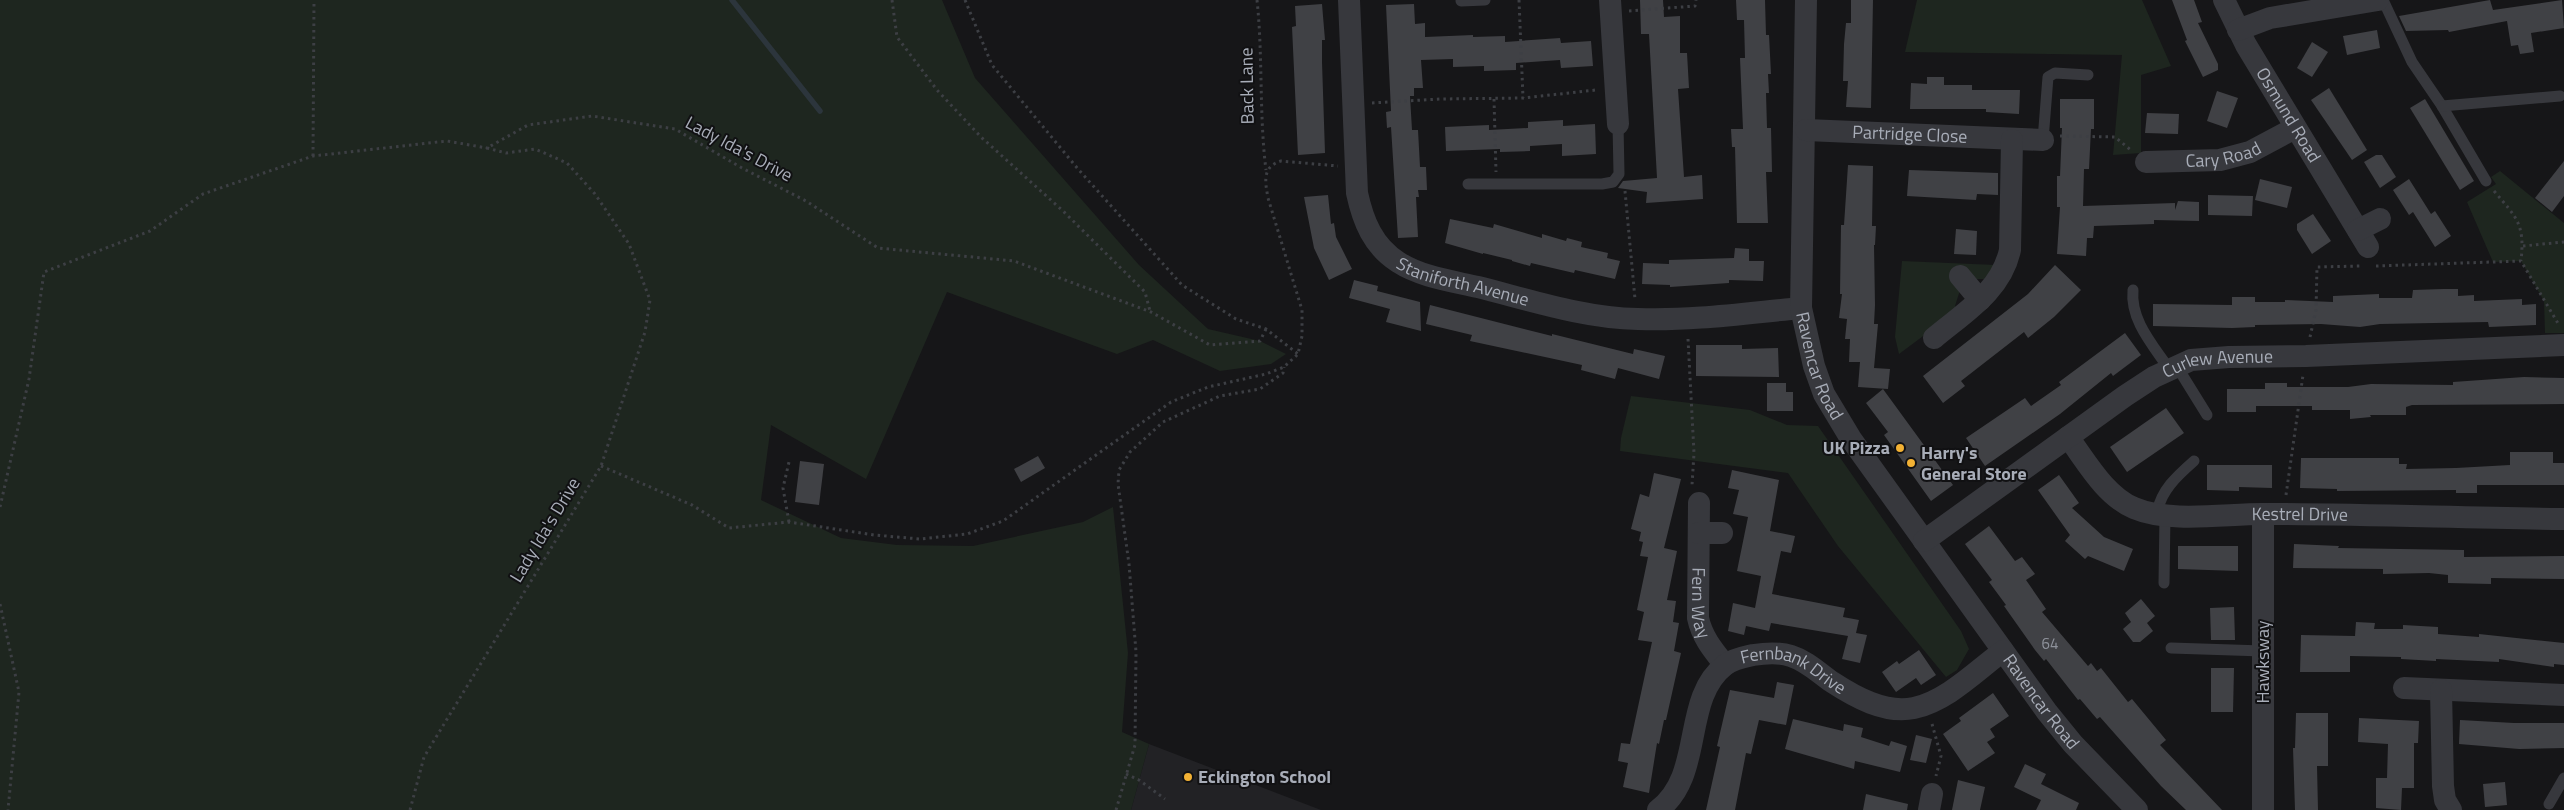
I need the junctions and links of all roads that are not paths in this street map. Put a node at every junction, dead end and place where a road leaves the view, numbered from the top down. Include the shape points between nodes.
1 (1349, 0) edge
2 (1485, 0) edge
3 (1806, 0) edge
4 (2224, 0) edge
5 (2378, 0) edge
6 (2383, 0) edge
7 (1461, 1) edge
8 (1611, 6) edge
9 (2238, 30) junction
10 (2088, 75) dead end
11 (2560, 96) dead end
12 (2442, 106) junction
13 (1618, 124) joint
14 (2295, 128) junction
15 (1806, 130) junction
16 (2012, 140) junction
17 (2043, 140) joint
18 (2146, 162) road end
19 (2486, 181) road end
20 (1468, 184) dead end
21 (2380, 219) dead end
22 (1960, 276) dead end
23 (2133, 290) dead end
24 (1980, 300) junction
25 (1801, 308) junction
26 (1934, 338) dead end
27 (2564, 345) edge
28 (2173, 367) junction
29 (2207, 415) dead end
30 (2068, 437) junction
31 (2194, 462) dead end
32 (1699, 503) road end
33 (2161, 514) junction
34 (2273, 514) junction
35 (2564, 519) edge
36 (1699, 533) junction
37 (1722, 533) dead end
38 (1924, 541) junction
39 (2164, 583) dead end
40 (2171, 648) dead end
41 (2003, 651) junction
42 (2263, 651) junction
43 (1725, 665) junction
44 (2404, 688) dead end
45 (2441, 690) junction
46 (2564, 695) edge
47 (2564, 778) edge
48 (2549, 804) dead end
49 (1658, 810) edge
50 (2136, 810) edge
51 (2263, 810) edge
52 (2451, 810) edge

1 - 25 street, Staniforth Avenue via 1355,167 1362,214 1369,232 1398,262 1428,274 1552,305 1637,320
2 - 7 lane
3 - 15 street, Ravencar Road
4 - 9 street, Osmund Road
5 - 9 street via 2270,18
6 - 12 lane via 2412,62
8 - 13 street
9 - 14 street, Osmund Road
10 - 17 lane via 2055,73 2048,77
11 - 12 lane
12 - 19 lane
13 - 20 lane via 1619,174 1613,182
14 - 18 street, Cary Road via 2250,152 2220,160
14 - 21 street, Osmund Road via 2363,238
15 - 16 street, Partridge Close
15 - 25 street, Ravencar Road
16 - 17 street, Partridge Close
16 - 24 street via 2010,250 2000,279
22 - 24 street
23 - 28 lane via 2135,313 2142,329
24 - 26 street
25 - 38 street, Ravencar Road via 1824,394 1851,439
27 - 28 street, Curlew Avenue via 2229,357 2191,360
28 - 29 lane
28 - 30 street, Curlew Avenue
30 - 33 street, Kestrel Drive via 2112,493 2135,509
30 - 38 street, Curlew Avenue
31 - 33 lane via 2164,492 2158,503
32 - 36 street, Fern Way
33 - 34 street, Kestrel Drive
33 - 39 lane
34 - 35 street, Kestrel Drive
34 - 42 street, Hawksway
36 - 37 street
36 - 43 street, Fern Way via 1698,618 1709,644
38 - 41 street, Ravencar Road
40 - 42 lane
41 - 43 street, Fernbank Drive via 1926,705 1894,709 1856,696 1791,656 1755,654
41 - 50 street, Ravencar Road via 2062,731
42 - 51 street, Hawksway
43 - 49 street, Fernbank Drive via 1703,696 1688,761 1677,788
44 - 45 street
45 - 46 street
45 - 52 street via 2443,786 2445,800
47 - 48 lane

